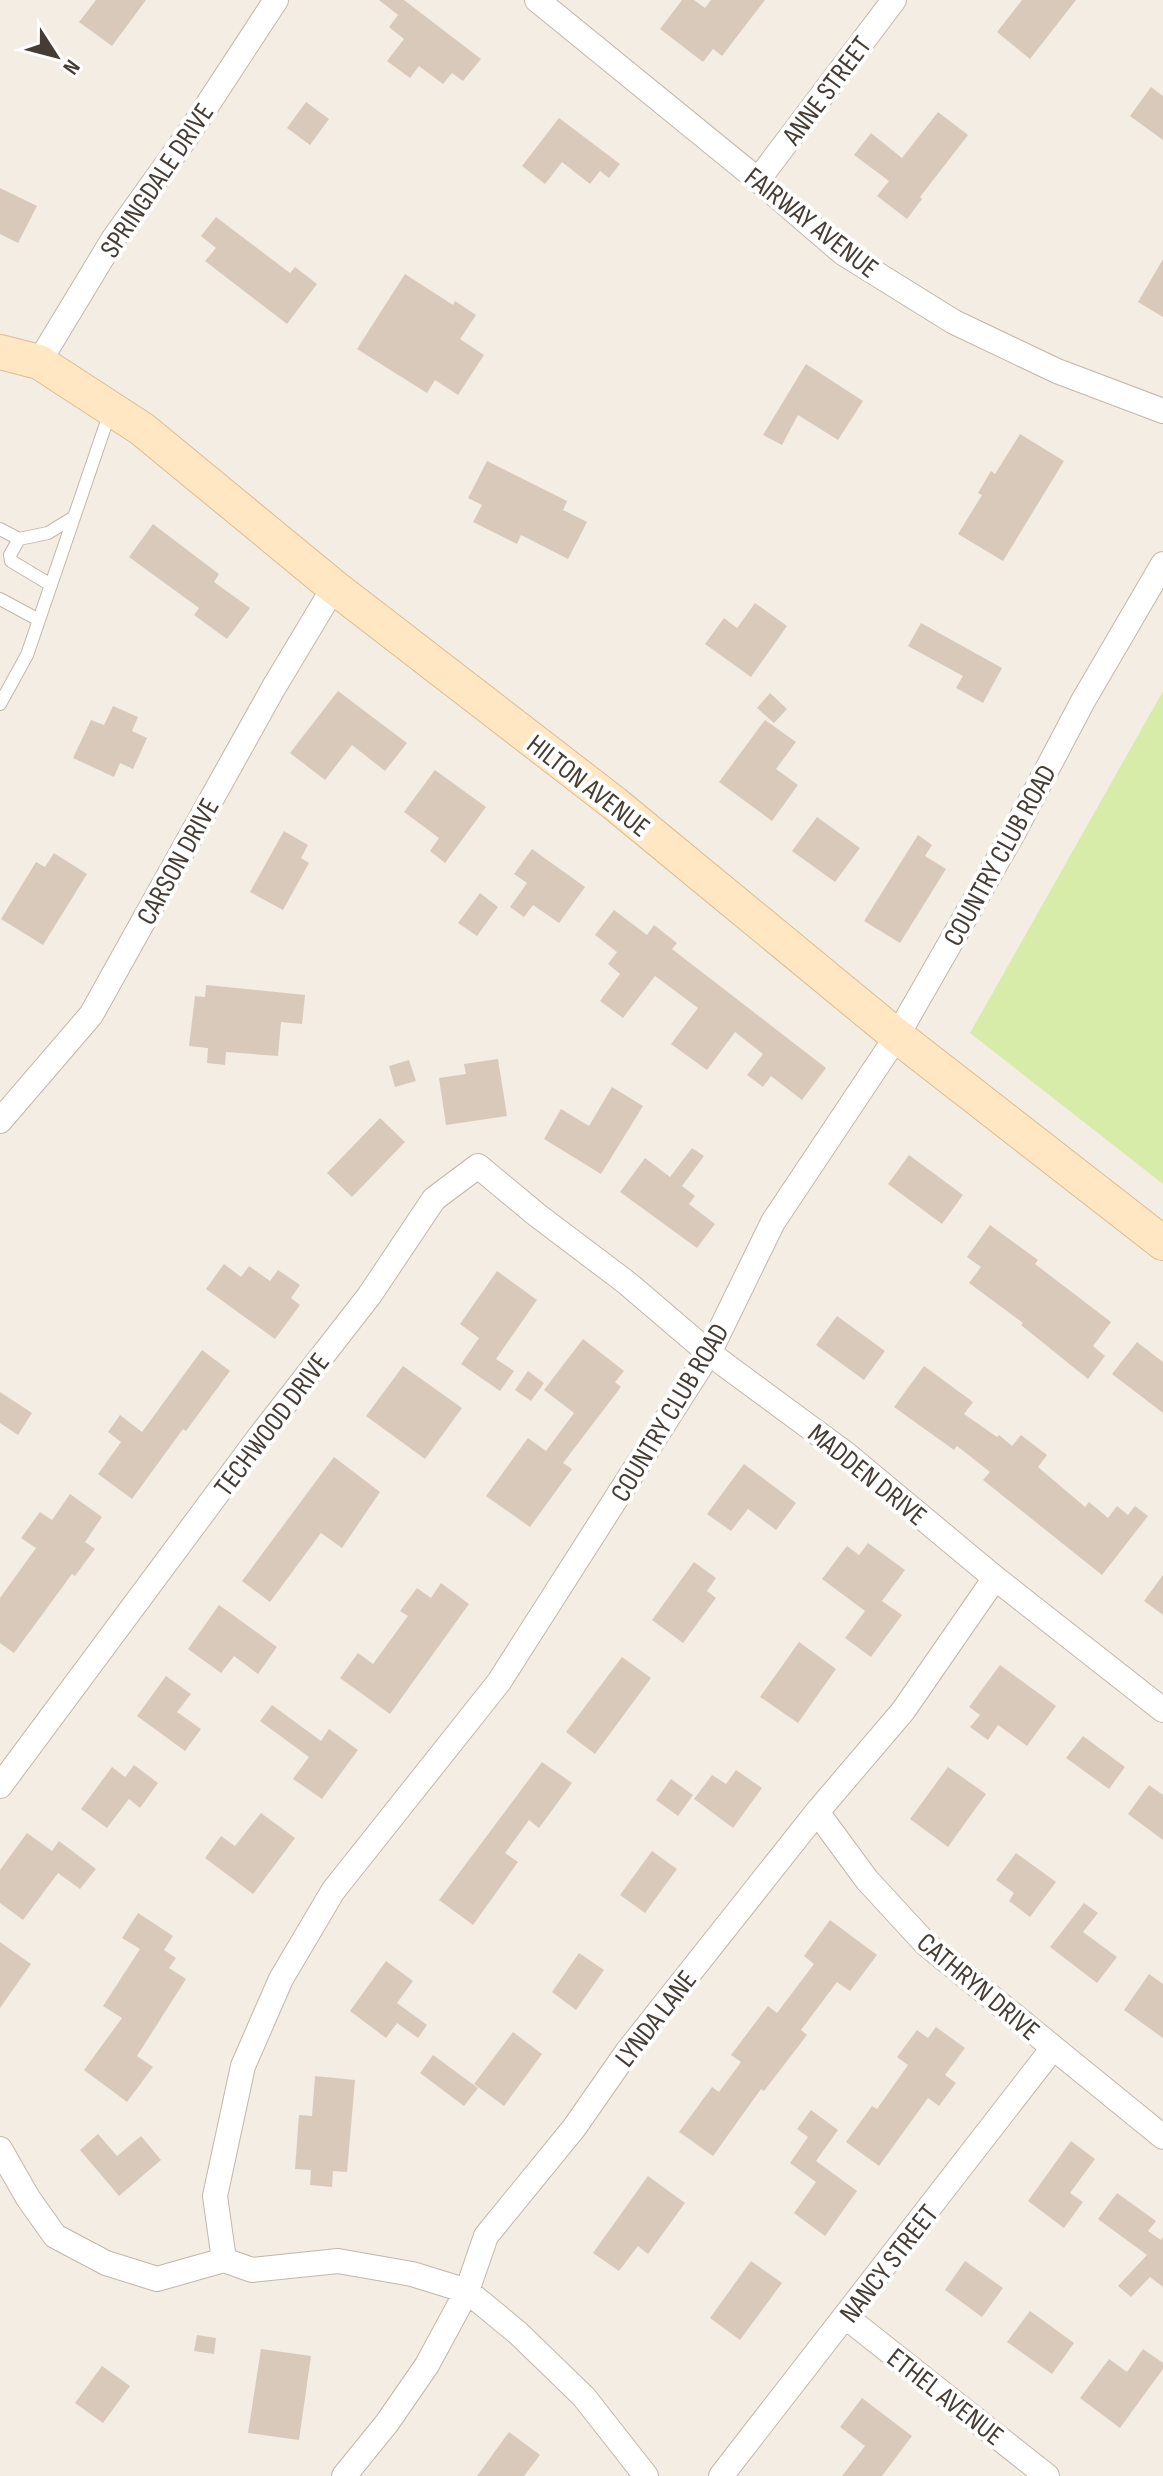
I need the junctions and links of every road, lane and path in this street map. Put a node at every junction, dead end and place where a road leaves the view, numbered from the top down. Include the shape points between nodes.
1 (537, 0) edge
2 (894, 0) edge
3 (270, 2) edge
4 (758, 180) junction
5 (14, 358) edge
6 (111, 409) junction
7 (1163, 411) edge
8 (74, 517) junction
9 (0, 529) edge
10 (19, 539) junction
11 (1163, 564) edge
12 (51, 585) junction
13 (334, 587) junction
14 (0, 599) edge
15 (39, 620) junction
16 (0, 704) edge
17 (897, 1036) junction
18 (0, 1121) edge
19 (570, 1240) joint
20 (1163, 1243) edge
21 (709, 1353) junction
22 (995, 1578) junction
23 (1163, 1710) edge
24 (0, 1786) edge
25 (817, 1812) junction
26 (1053, 2048) junction
27 (1163, 2137) edge
28 (0, 2149) edge
29 (224, 2260) junction
30 (467, 2291) junction
31 (846, 2317) junction
32 (344, 2476) edge
33 (646, 2476) edge
34 (721, 2476) edge
35 (1047, 2476) edge

1 - 4 street, FAIRWAY AVENUE
2 - 4 street, ANNE STREET
3 - 5 street, SPRINGDALE DRIVE via 187,136 114,238
4 - 7 street, FAIRWAY AVENUE via 843,253 954,322 1057,371
5 - 6 street, HILTON AVENUE
6 - 8 lane
6 - 13 street, HILTON AVENUE
8 - 10 lane via 48,533
8 - 12 lane
9 - 10 lane
10 - 12 lane via 11,561
11 - 17 street, COUNTRY CLUB ROAD
12 - 15 lane
13 - 17 street, HILTON AVENUE via 614,803
13 - 18 street, CARSON DRIVE via 91,1015
14 - 15 lane
15 - 16 lane
17 - 20 street, HILTON AVENUE
17 - 21 street, COUNTRY CLUB ROAD via 773,1222
19 - 21 street, MADDEN DRIVE
19 - 24 street, TECHWOOD DRIVE via 478,1166 434,1199 369,1296
21 - 22 street, MADDEN DRIVE via 846,1454
21 - 29 street, COUNTRY CLUB ROAD via 499,1682 333,1891 281,1979 243,2066 215,2196
22 - 23 street, MADDEN DRIVE
22 - 25 street, LYNDA LANE via 903,1711
25 - 26 street, CATHRYN DRIVE via 867,1880 926,1944
25 - 30 street, LYNDA LANE via 486,2236
26 - 27 street, CATHRYN DRIVE
26 - 31 street, NANCY STREET
28 - 29 street via 55,2236 106,2263 157,2279
29 - 30 street via 252,2270 338,2261 412,2274
30 - 32 street, LYNDA LANE via 427,2365
30 - 33 street via 584,2397
31 - 34 street, NANCY STREET
31 - 35 street, ETHEL AVENUE

